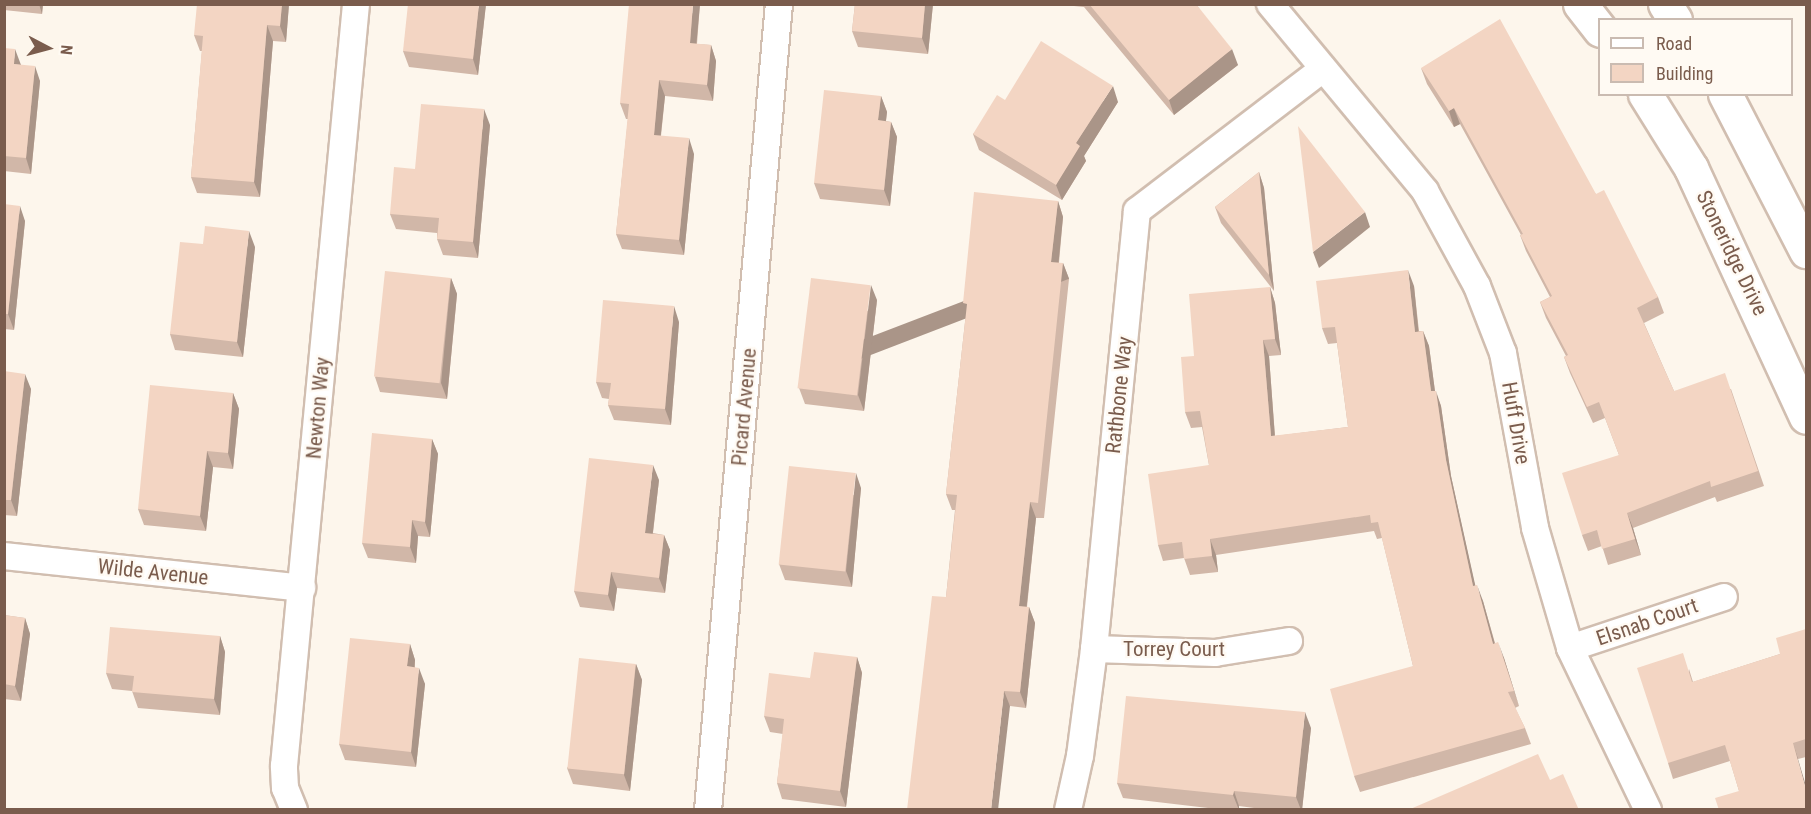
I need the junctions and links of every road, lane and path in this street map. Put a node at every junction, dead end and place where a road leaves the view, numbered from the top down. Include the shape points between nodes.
1 (356, 4) edge
2 (779, 4) edge
3 (1270, 4) edge
4 (1580, 4) edge
5 (1665, 4) edge
6 (1674, 18) edge
7 (1598, 29) edge
8 (1323, 69) junction
9 (1646, 96) edge
10 (1726, 96) edge
11 (1806, 251) edge
12 (1806, 417) edge
13 (4, 556) edge
14 (302, 588) junction
15 (1724, 597) dead end
16 (1289, 641) dead end
17 (1570, 648) junction
18 (1095, 649) junction
19 (294, 810) edge
20 (708, 810) edge
21 (1068, 810) edge
22 (1648, 810) edge

1 - 14 street, Newton Way
2 - 20 street, Picard Avenue
3 - 8 street, Huff Drive
4 - 7 main road
5 - 6 main road
8 - 17 street, Huff Drive via 1425,191 1477,286 1503,353 1534,528
8 - 18 street, Rathbone Way via 1137,211
9 - 12 main road, Stoneridge Drive via 1691,168
10 - 11 main road
13 - 14 street, Wilde Avenue
14 - 19 street, Newton Way via 285,766 285,788
15 - 17 street, Elsnab Court
16 - 18 street, Torrey Court via 1215,652
17 - 22 street, Huff Drive
18 - 21 street, Rathbone Way

